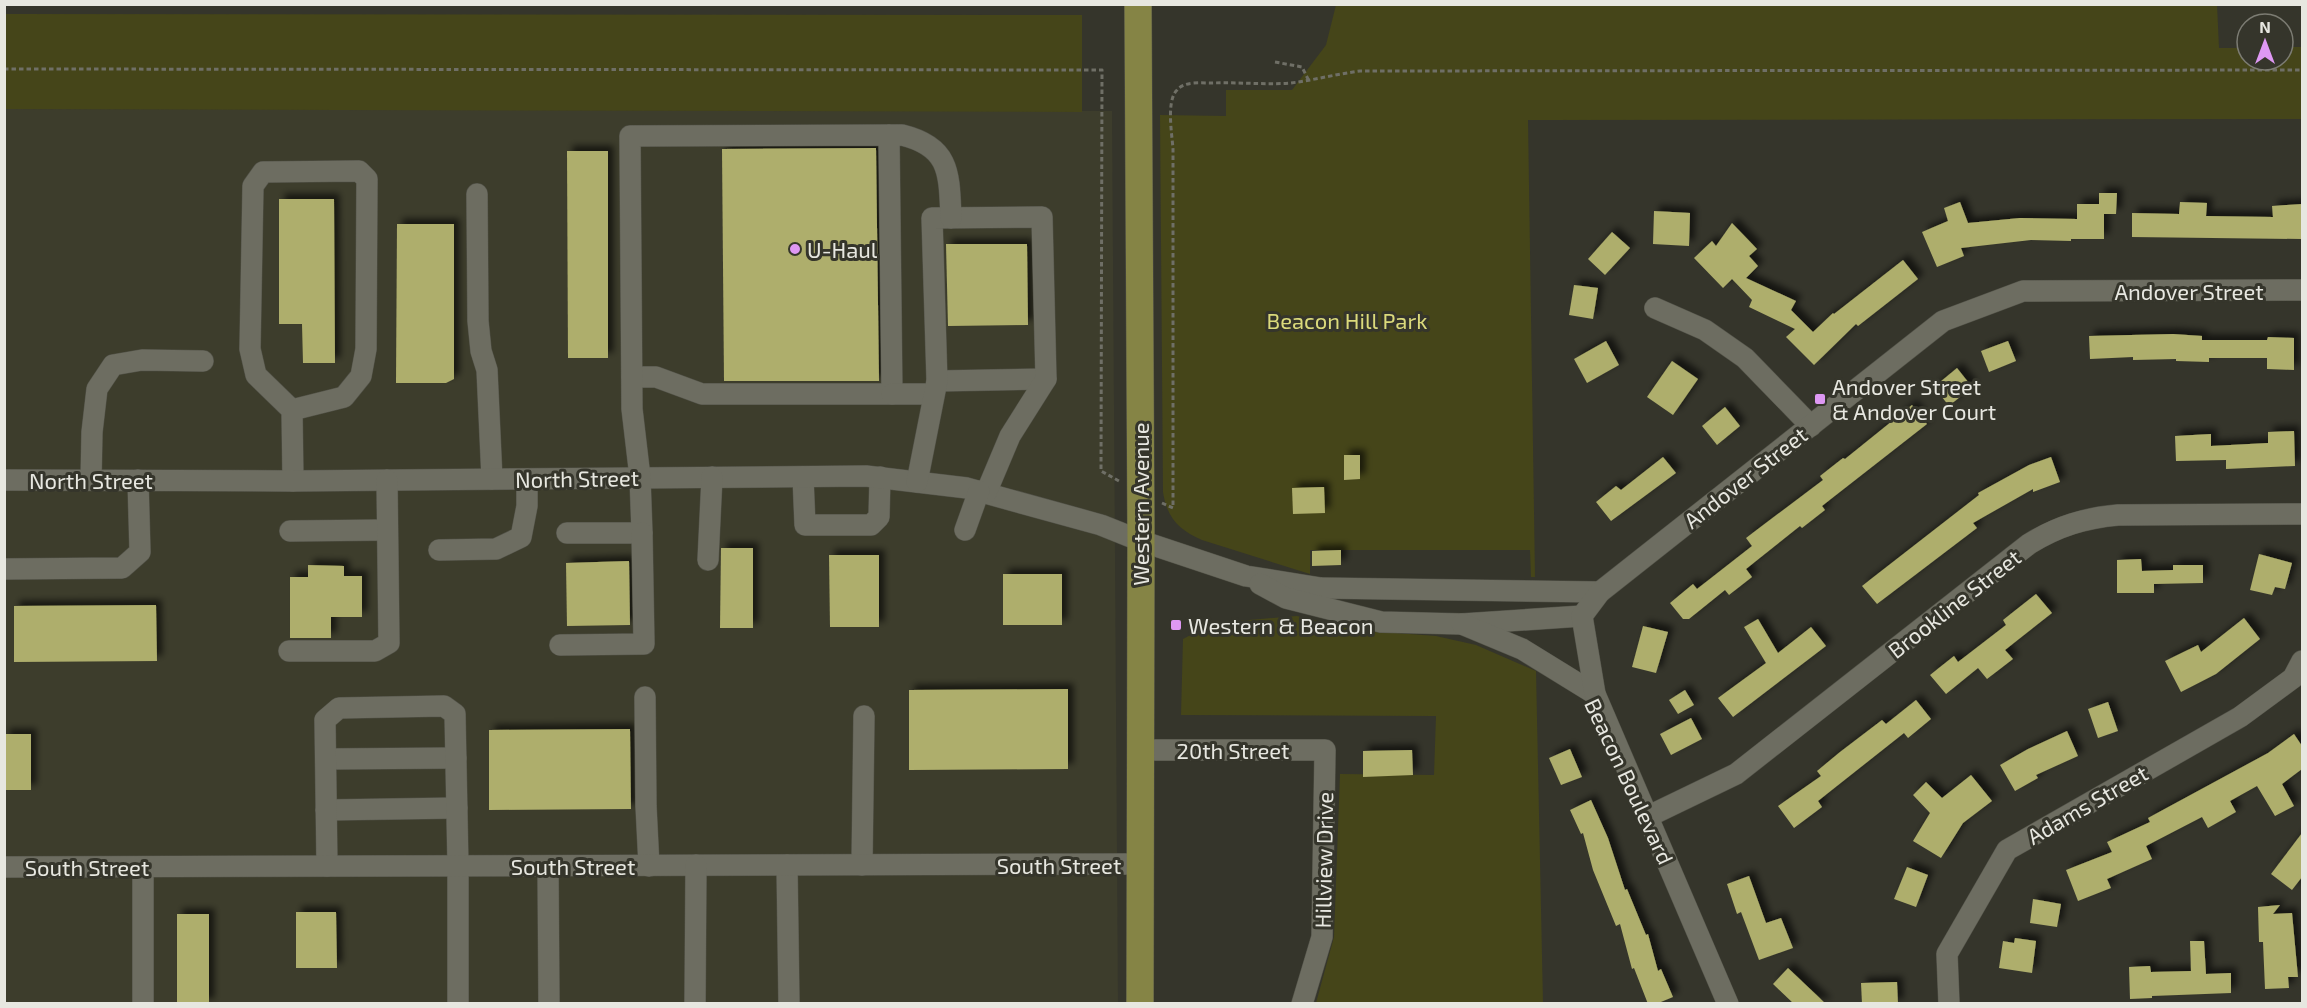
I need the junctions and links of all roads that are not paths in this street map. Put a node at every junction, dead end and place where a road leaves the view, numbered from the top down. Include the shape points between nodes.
1 (1138, 4) edge
2 (889, 135) junction
3 (477, 194) dead end
4 (951, 218) junction
5 (2302, 290) edge
6 (1655, 308) dead end
7 (203, 361) dead end
8 (632, 377) junction
9 (1046, 379) junction
10 (935, 387) junction
11 (892, 394) junction
12 (292, 410) junction
13 (1811, 426) junction
14 (640, 477) junction
15 (712, 477) junction
16 (803, 477) junction
17 (880, 477) junction
18 (527, 478) junction
19 (492, 479) junction
20 (4, 480) edge
21 (91, 480) junction
22 (138, 480) junction
23 (387, 480) junction
24 (293, 481) junction
25 (917, 482) junction
26 (982, 492) junction
27 (2302, 513) edge
28 (387, 530) junction
29 (964, 530) dead end
30 (290, 531) dead end
31 (567, 533) dead end
32 (642, 534) junction
33 (1141, 541) junction
34 (439, 550) dead end
35 (708, 560) dead end
36 (4, 569) edge
37 (1246, 576) junction
38 (1600, 592) junction
39 (1582, 616) junction
40 (1462, 624) junction
41 (560, 645) dead end
42 (289, 651) dead end
43 (2302, 661) edge
44 (1594, 694) junction
45 (645, 697) dead end
46 (864, 716) dead end
47 (1140, 750) junction
48 (1325, 750) joint
49 (456, 758) junction
50 (326, 759) junction
51 (457, 808) junction
52 (326, 810) junction
53 (1649, 816) junction
54 (1140, 864) junction
55 (696, 865) junction
56 (787, 865) junction
57 (862, 865) junction
58 (327, 866) junction
59 (458, 866) junction
60 (548, 866) junction
61 (649, 866) junction
62 (4, 867) edge
63 (143, 867) junction
64 (142, 1004) edge
65 (458, 1004) edge
66 (549, 1004) edge
67 (695, 1004) edge
68 (789, 1004) edge
69 (1140, 1004) edge
70 (1302, 1004) edge
71 (1728, 1004) edge
72 (1949, 1004) edge

1 - 33 main road, Western Avenue
2 - 4 street via 919,139 935,150 950,182
2 - 8 street via 630,136
2 - 11 street
3 - 19 street via 478,321 487,369
4 - 9 street via 1041,217
4 - 10 street via 932,218
5 - 13 street, Andover Street via 2023,291 1943,321
6 - 13 street via 1705,330 1745,358
7 - 21 street via 142,360 113,365 97,389
8 - 11 street via 656,377 702,394
8 - 14 street
9 - 10 street
9 - 26 street via 1010,436
10 - 11 street
10 - 25 street
12 - 12 street via 256,375 250,349 253,186 263,172 359,171 367,179 366,350 361,376 344,397
12 - 24 street
13 - 38 street, Andover Street
14 - 15 street, North Street
14 - 18 street, North Street
14 - 32 street
15 - 16 street, North Street
15 - 35 street
16 - 17 street, North Street
16 - 17 street via 805,525 871,525 879,517
17 - 25 street, North Street
18 - 19 street, North Street
18 - 34 street via 522,537 496,549
19 - 23 street, North Street
20 - 21 street, North Street
21 - 22 street, North Street
22 - 24 street, North Street
22 - 36 street via 140,552 122,568
23 - 24 street, North Street
23 - 28 street
25 - 26 street, North Street
26 - 29 street
26 - 33 street, North Street via 1101,525
27 - 53 street, Brookline Street via 2118,515 2061,526 2029,544 1736,774
28 - 30 street
28 - 42 street via 389,643 375,651
31 - 32 street
32 - 41 street via 644,644
33 - 37 street, Beacon Boulevard
33 - 47 main road, Western Avenue
37 - 38 street, Beacon Boulevard via 1321,588
37 - 40 street, Beacon Boulevard via 1286,598 1381,622
38 - 39 street, Andover Street
39 - 40 street, Beacon Boulevard
39 - 44 street
40 - 44 street, Beacon Boulevard via 1522,649
43 - 72 street, Adams Street via 2293,678 2240,717 2007,850 1947,954
44 - 53 street, Beacon Boulevard
45 - 61 street
46 - 57 street
47 - 48 street, 20th Street
47 - 54 main road, Western Avenue
48 - 70 street, Hillview Drive via 1322,937
49 - 50 street
49 - 50 street via 456,714 444,706 339,708 325,720
49 - 51 street
50 - 52 street
51 - 52 street
51 - 59 street
52 - 58 street
53 - 71 street, Beacon Boulevard
54 - 57 street, South Street
54 - 69 main road, Western Avenue
55 - 56 street, South Street
55 - 61 street, South Street
55 - 67 street
56 - 57 street, South Street
56 - 68 street
58 - 59 street, South Street
58 - 63 street, South Street
59 - 60 street, South Street
59 - 65 street
60 - 61 street, South Street
60 - 66 street
62 - 63 street, South Street
63 - 64 street

